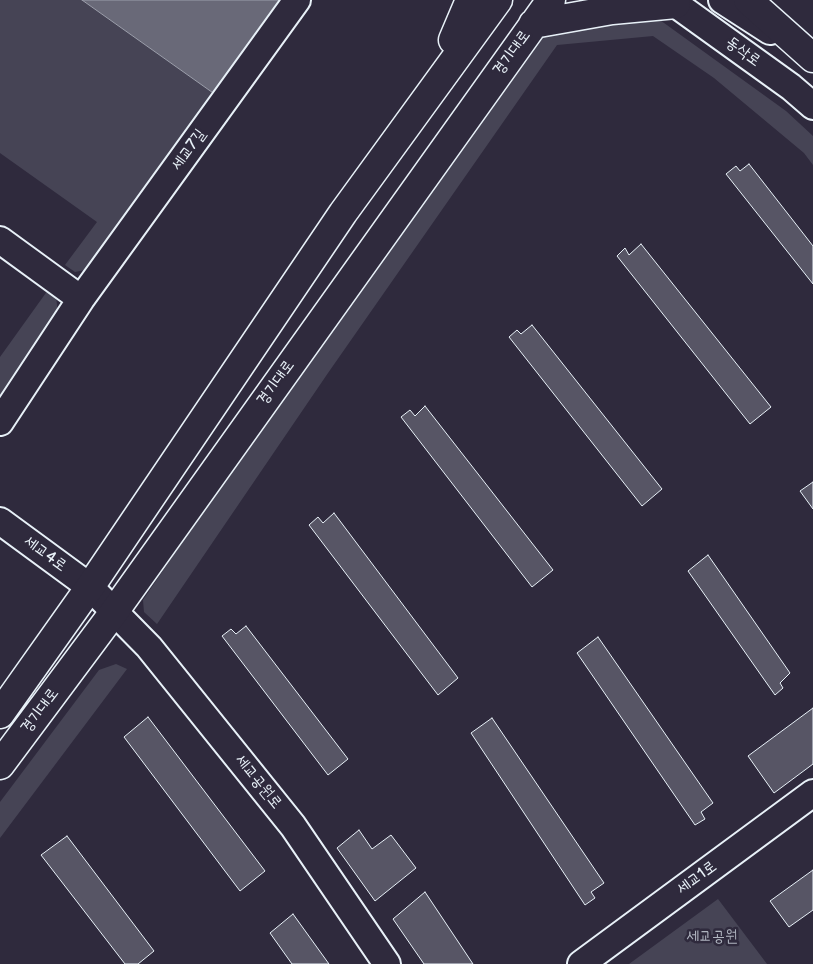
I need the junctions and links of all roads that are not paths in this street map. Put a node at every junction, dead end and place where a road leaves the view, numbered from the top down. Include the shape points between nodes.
1 (297, 0) edge
2 (470, 0) edge
3 (498, 0) edge
4 (551, 0) edge
5 (722, 0) edge
6 (748, 0) edge
7 (673, 2) edge
8 (533, 24) junction
9 (813, 58) edge
10 (429, 92) junction
11 (813, 106) edge
12 (0, 240) edge
13 (81, 299) junction
14 (0, 422) edge
15 (0, 521) edge
16 (90, 587) junction
17 (114, 612) junction
18 (0, 714) edge
19 (0, 765) edge
20 (813, 793) edge
21 (813, 808) edge
22 (387, 964) edge
23 (581, 964) edge
24 (602, 964) edge

1 - 13 street, 세교7길
2 - 10 main road
3 - 10 main road, 경기대로
4 - 8 main road, 경기대로
5 - 9 street, 동삭로
6 - 9 main road
7 - 8 main road
7 - 11 street, 동삭로
8 - 17 main road, 경기대로
10 - 16 main road, 경기대로 via 343,213
12 - 13 street
13 - 14 street, 세교7길
15 - 16 street, 세교4로
16 - 17 street, 세교4로
16 - 18 main road, 경기대로
17 - 19 main road, 경기대로
17 - 22 street, 세교공원로 via 149,647 293,826
20 - 23 street, 세교1로
21 - 24 street, 세교1로

